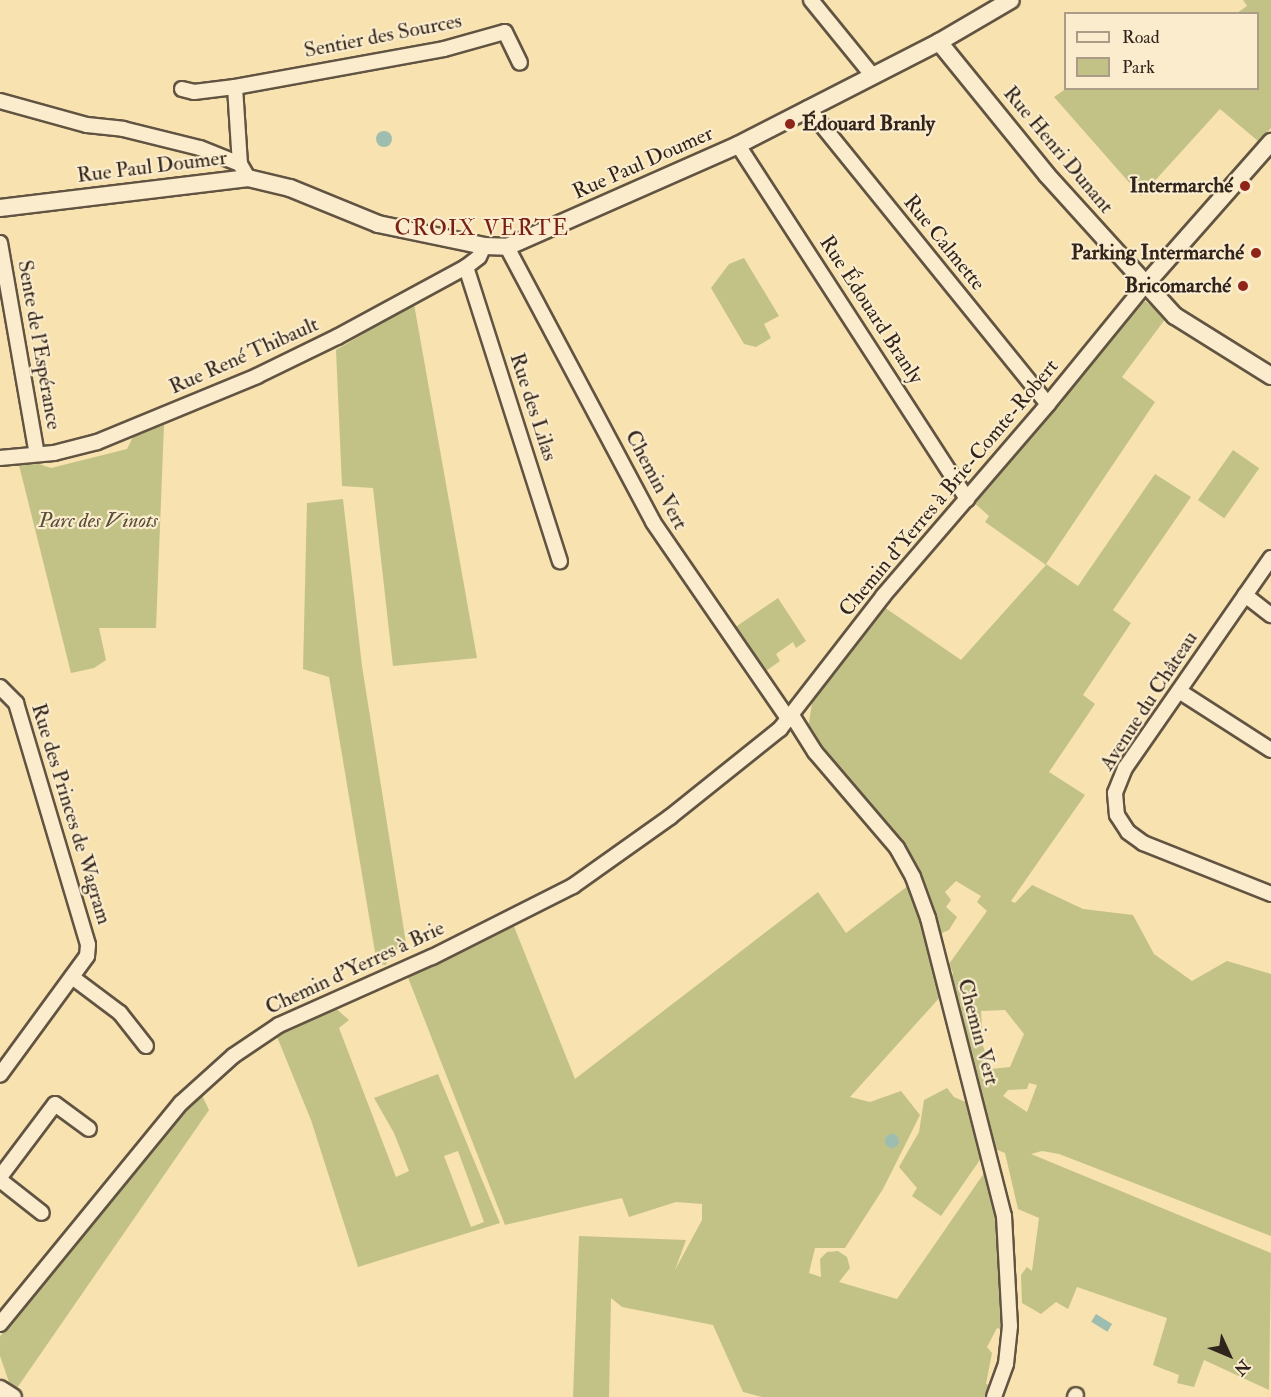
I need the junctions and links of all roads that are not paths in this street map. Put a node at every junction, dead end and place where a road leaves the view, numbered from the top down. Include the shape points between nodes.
1 (811, 0) edge
2 (1011, 0) edge
3 (939, 42) junction
4 (520, 63) dead end
5 (872, 75) junction
6 (235, 87) junction
7 (182, 89) dead end
8 (0, 101) edge
9 (808, 108) junction
10 (1271, 142) edge
11 (738, 145) junction
12 (244, 171) junction
13 (0, 208) edge
14 (0, 243) edge
15 (484, 246) junction
16 (507, 247) junction
17 (466, 267) junction
18 (1145, 285) junction
19 (1271, 376) edge
20 (1048, 404) junction
21 (37, 454) junction
22 (0, 458) edge
23 (967, 499) junction
24 (1271, 558) edge
25 (560, 561) dead end
26 (1245, 595) junction
27 (1271, 615) edge
28 (0, 687) edge
29 (1179, 691) junction
30 (791, 719) junction
31 (1271, 750) edge
32 (1271, 894) edge
33 (72, 977) junction
34 (146, 1046) dead end
35 (5, 1057) edge
36 (0, 1075) edge
37 (89, 1129) dead end
38 (0, 1178) edge
39 (42, 1214) dead end
40 (0, 1324) edge
41 (0, 1389) edge
42 (13, 1397) edge
43 (994, 1397) edge

1 - 5 street
2 - 3 street, Rue Paul Doumer
3 - 5 street, Rue Paul Doumer
3 - 18 street, Rue Henri Dunant via 1047,175
4 - 6 street, Sentier des Sources via 505,32 444,49
5 - 9 street, Rue Paul Doumer
6 - 7 street, Sentier des Sources via 194,92
6 - 12 street
8 - 12 street via 87,125 162,137
9 - 11 street, Rue Paul Doumer
9 - 20 street, Rue Calmette
10 - 18 street
11 - 16 street, Rue Paul Doumer
11 - 23 street, Rue Édouard Branly
12 - 13 street, Rue Paul Doumer
12 - 15 street, Rue Paul Doumer via 378,224
14 - 21 street, Sente de l'Espérance
15 - 16 street, Rue Paul Doumer
15 - 17 street, Rue René Thibault via 479,257
16 - 30 street, Chemin Vert via 653,522
17 - 21 street, Rue René Thibault via 257,376 97,442
17 - 25 street, Rue des Lilas
18 - 19 street, Rue Henri Dunant via 1175,316
18 - 20 street, Chemin d'Yerres à Brie-Comte-Robert
20 - 23 street, Chemin d'Yerres à Brie-Comte-Robert
21 - 22 street, Rue René Thibault
23 - 30 street, Chemin d'Yerres à Brie-Comte-Robert via 883,596
24 - 26 street, Avenue du Château
26 - 27 street
26 - 29 street, Avenue du Château
28 - 33 street, Rue des Princes de Wagram via 16,703 87,934 87,956
29 - 31 street
29 - 32 street, Avenue du Château via 1119,780 1117,814 1128,832 1143,843
30 - 40 street, Chemin d'Yerres à Brie via 670,817 573,886 432,957 279,1025 232,1056 181,1103
30 - 43 street, Chemin Vert via 897,848 928,918 1004,1216 1010,1326 1006,1364
33 - 34 street via 120,1013
33 - 35 street, Rue des Princes de Wagram
35 - 36 street, Rue des Princes de Wagram
37 - 38 street via 55,1104
38 - 39 street
41 - 42 street

